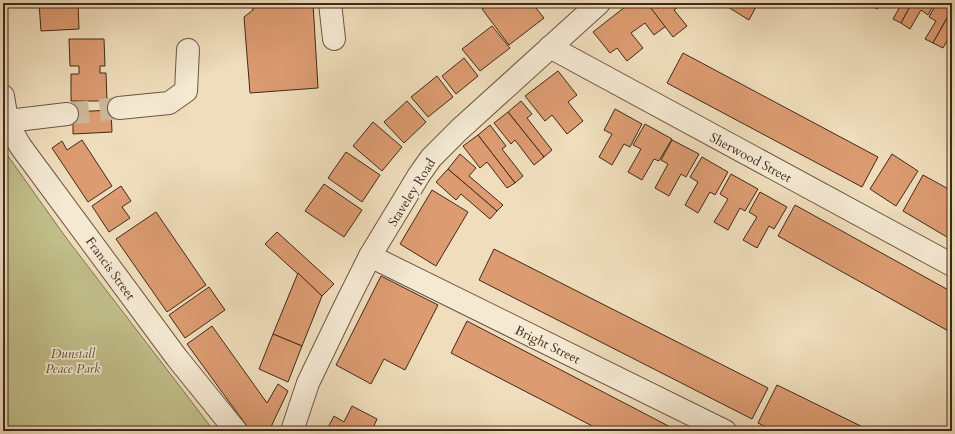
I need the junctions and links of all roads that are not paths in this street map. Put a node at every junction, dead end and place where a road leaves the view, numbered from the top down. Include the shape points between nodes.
1 (330, 3) edge
2 (599, 3) edge
3 (334, 39) dead end
4 (550, 47) junction
5 (188, 50) dead end
6 (3, 96) edge
7 (119, 108) tunnel mouth
8 (68, 114) tunnel mouth
9 (8, 121) junction
10 (370, 256) junction
11 (952, 266) edge
12 (236, 431) edge
13 (292, 431) edge
14 (725, 431) edge

1 - 3 street
2 - 4 street, Staveley Road
4 - 10 street, Staveley Road via 431,158 418,175
4 - 11 street, Sherwood Street
5 - 7 street via 186,91 169,103
6 - 9 street, Francis Street
8 - 9 street
9 - 12 street, Francis Street via 21,146 177,358
10 - 13 street, Staveley Road via 308,383
10 - 14 street, Bright Street

